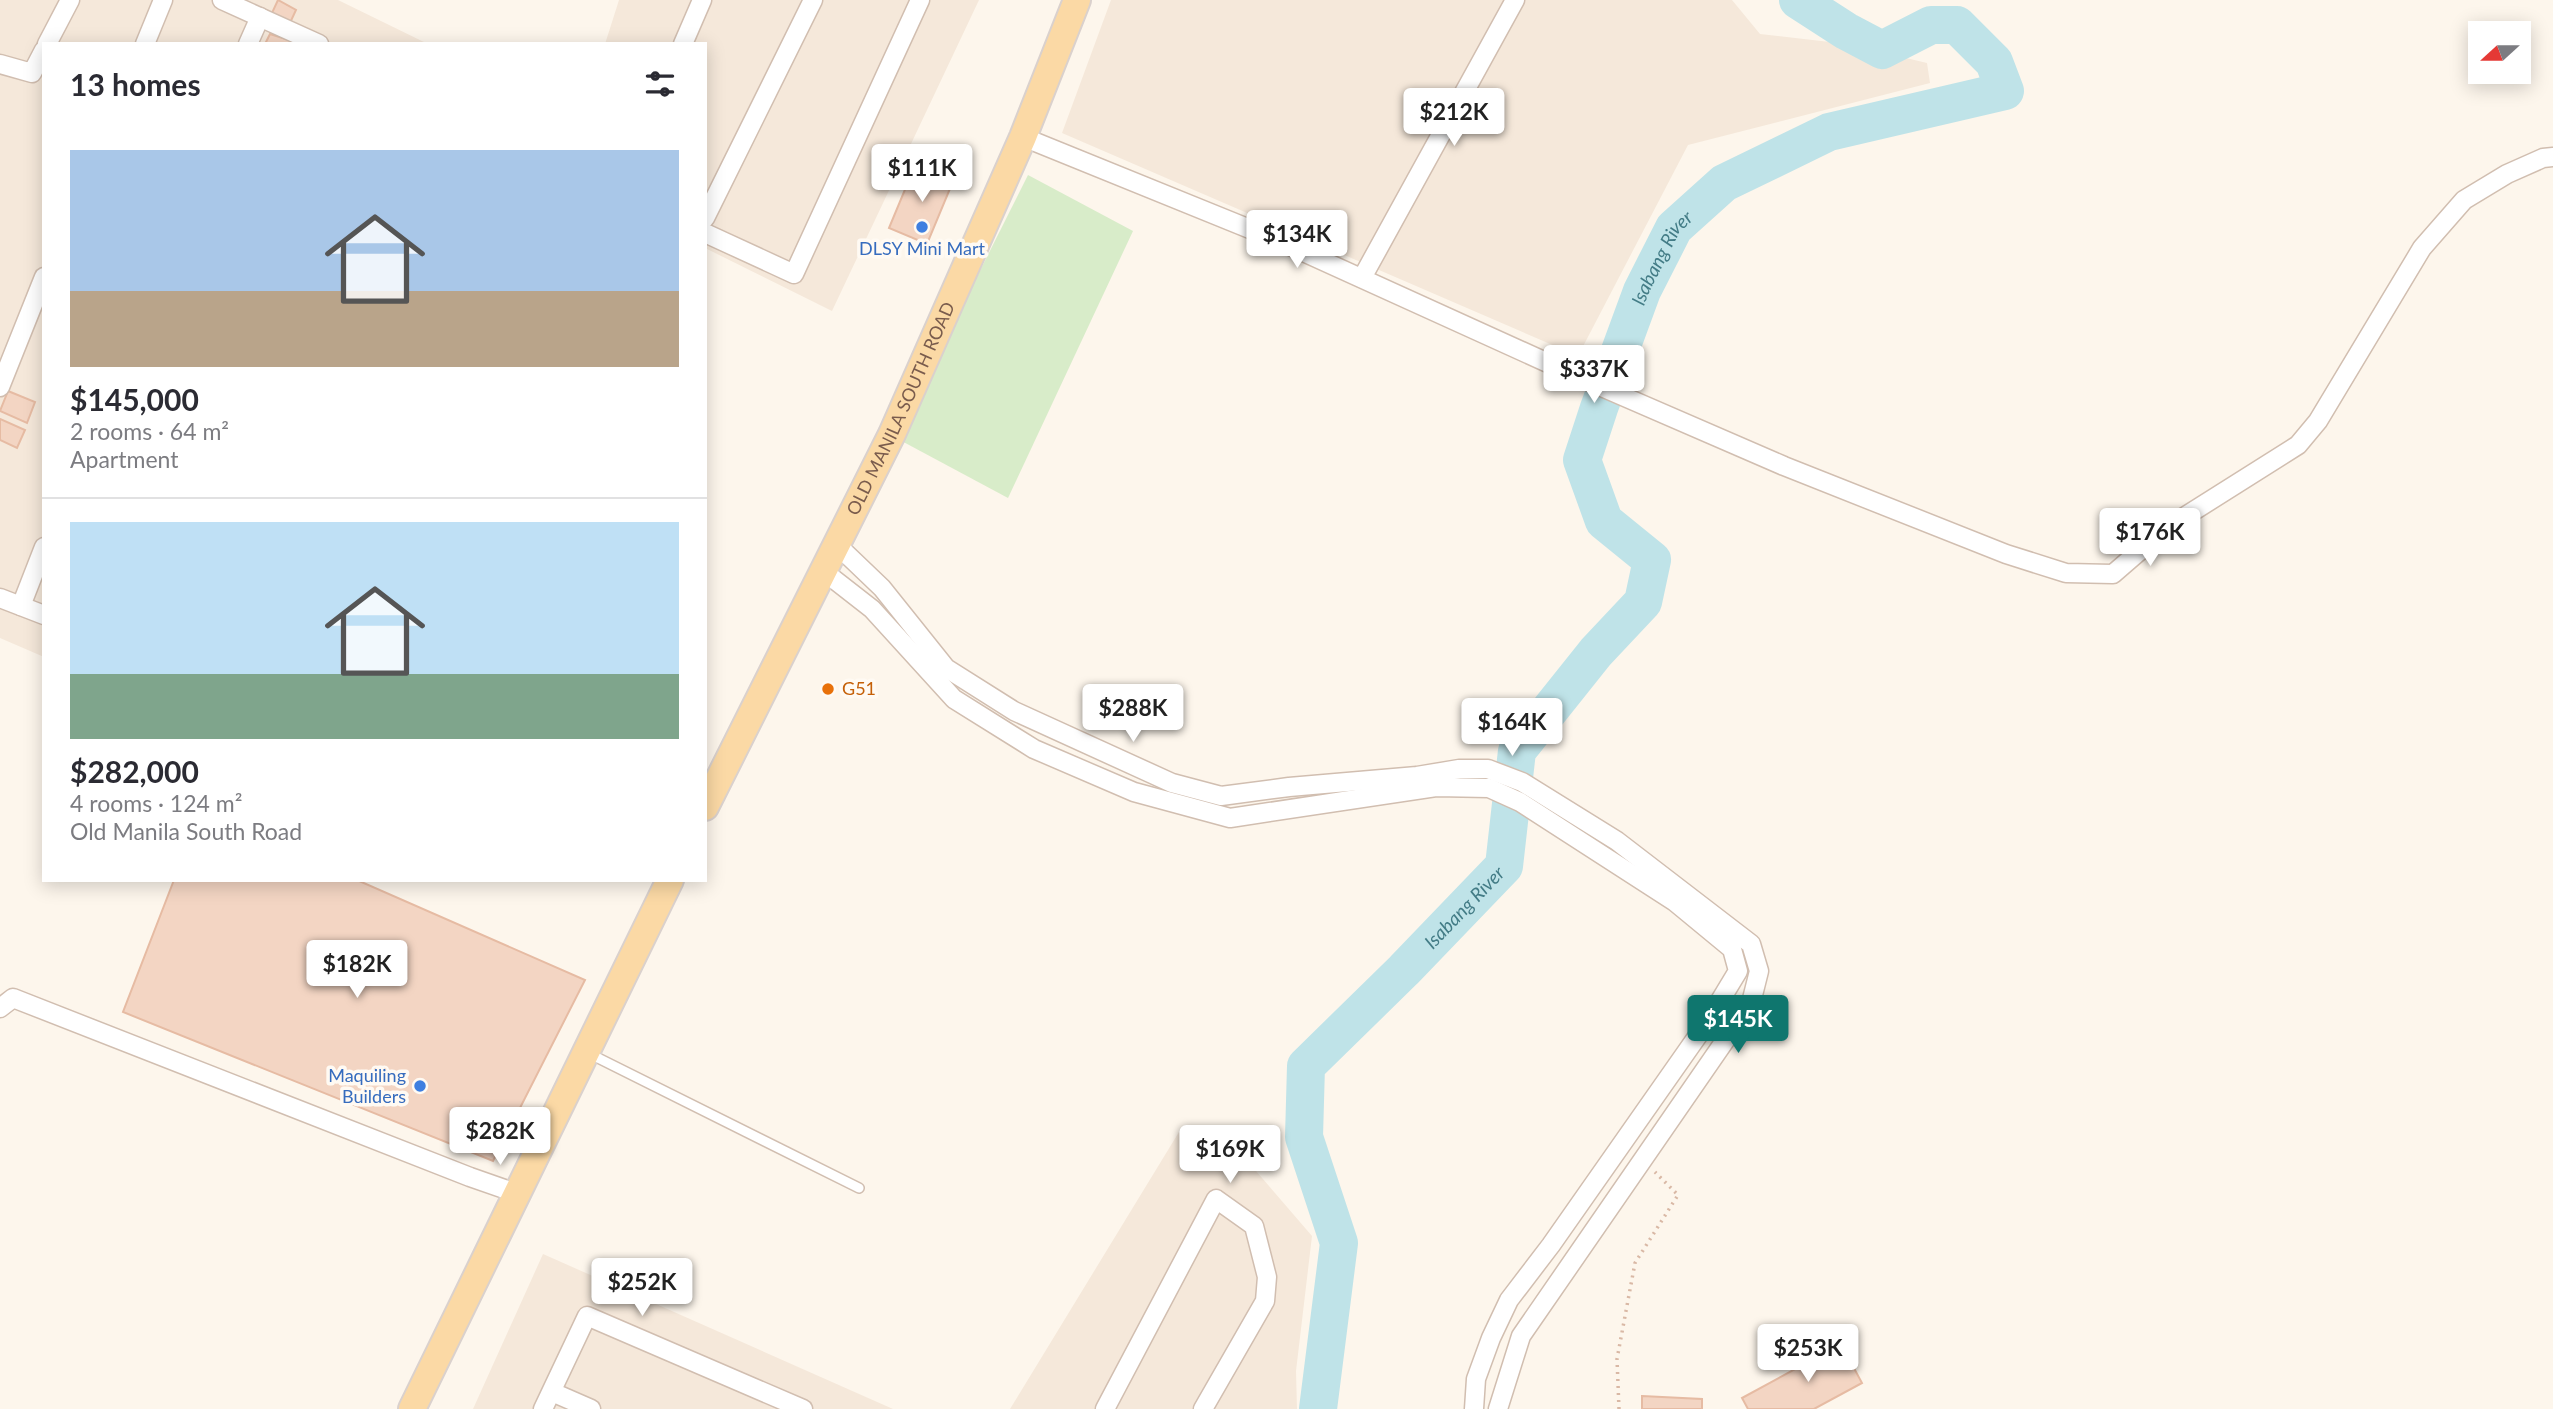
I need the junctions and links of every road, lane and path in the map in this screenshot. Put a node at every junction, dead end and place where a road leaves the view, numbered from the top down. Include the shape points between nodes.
1 (70, 0) edge
2 (163, 0) edge
3 (222, 0) edge
4 (702, 0) edge
5 (813, 0) edge
6 (920, 0) edge
7 (1077, 0) edge
8 (1515, 0) edge
9 (260, 17) junction
10 (48, 42) edge
11 (146, 42) edge
12 (249, 42) edge
13 (315, 42) edge
14 (684, 42) edge
15 (42, 54) edge
16 (0, 64) edge
17 (1023, 137) junction
18 (2553, 157) edge
19 (707, 214) edge
20 (707, 234) edge
21 (1362, 278) junction
22 (42, 282) edge
23 (0, 387) edge
24 (836, 544) junction
25 (42, 552) edge
26 (822, 570) junction
27 (0, 598) edge
28 (21, 606) junction
29 (42, 614) edge
30 (707, 803) edge
31 (669, 882) edge
32 (0, 1008) edge
33 (587, 1052) junction
34 (1643, 1161) junction
35 (1607, 1167) junction
36 (1627, 1184) junction
37 (859, 1188) dead end
38 (516, 1193) junction
39 (552, 1392) junction
40 (412, 1409) edge
41 (543, 1409) edge
42 (591, 1409) edge
43 (803, 1409) edge
44 (1105, 1409) edge
45 (1203, 1409) edge
46 (1474, 1409) edge
47 (1498, 1409) edge
48 (1619, 1409) edge

1 - 10 street
2 - 11 street
3 - 9 street
4 - 14 street
5 - 19 street
6 - 20 street via 794,274
7 - 17 main road, OLD MANILA SOUTH ROAD
8 - 21 street
9 - 12 street
9 - 13 street
15 - 16 street via 32,73
17 - 21 street
17 - 24 main road, OLD MANILA SOUTH ROAD via 892,434
18 - 21 street via 2507,174 2464,200 2422,248 2318,421 2298,445 2165,529 2113,574 2066,573 2006,554 1784,466
22 - 23 street
24 - 26 main road, OLD MANILA SOUTH ROAD
24 - 34 street via 883,588 946,668 1014,711 1172,783 1221,796 1488,769 1522,782 1617,841 1751,944 1759,971 1751,1003
25 - 28 street
26 - 30 main road, OLD MANILA SOUTH ROAD
26 - 35 street via 872,609 954,699 1034,749 1134,792 1230,818 1436,787 1489,788 1520,802 1675,902 1732,949 1738,971
27 - 28 street
28 - 29 street
31 - 33 main road
32 - 38 street via 13,998
33 - 37 lane
33 - 38 main road
34 - 36 street
34 - 48 path via 1678,1195 1635,1263 1617,1359
35 - 36 street
35 - 46 street via 1509,1300 1476,1379
36 - 47 street via 1521,1336
38 - 40 main road
39 - 41 street
39 - 42 street
39 - 43 street via 587,1316
44 - 45 street via 1216,1199 1254,1226 1267,1277 1265,1301

